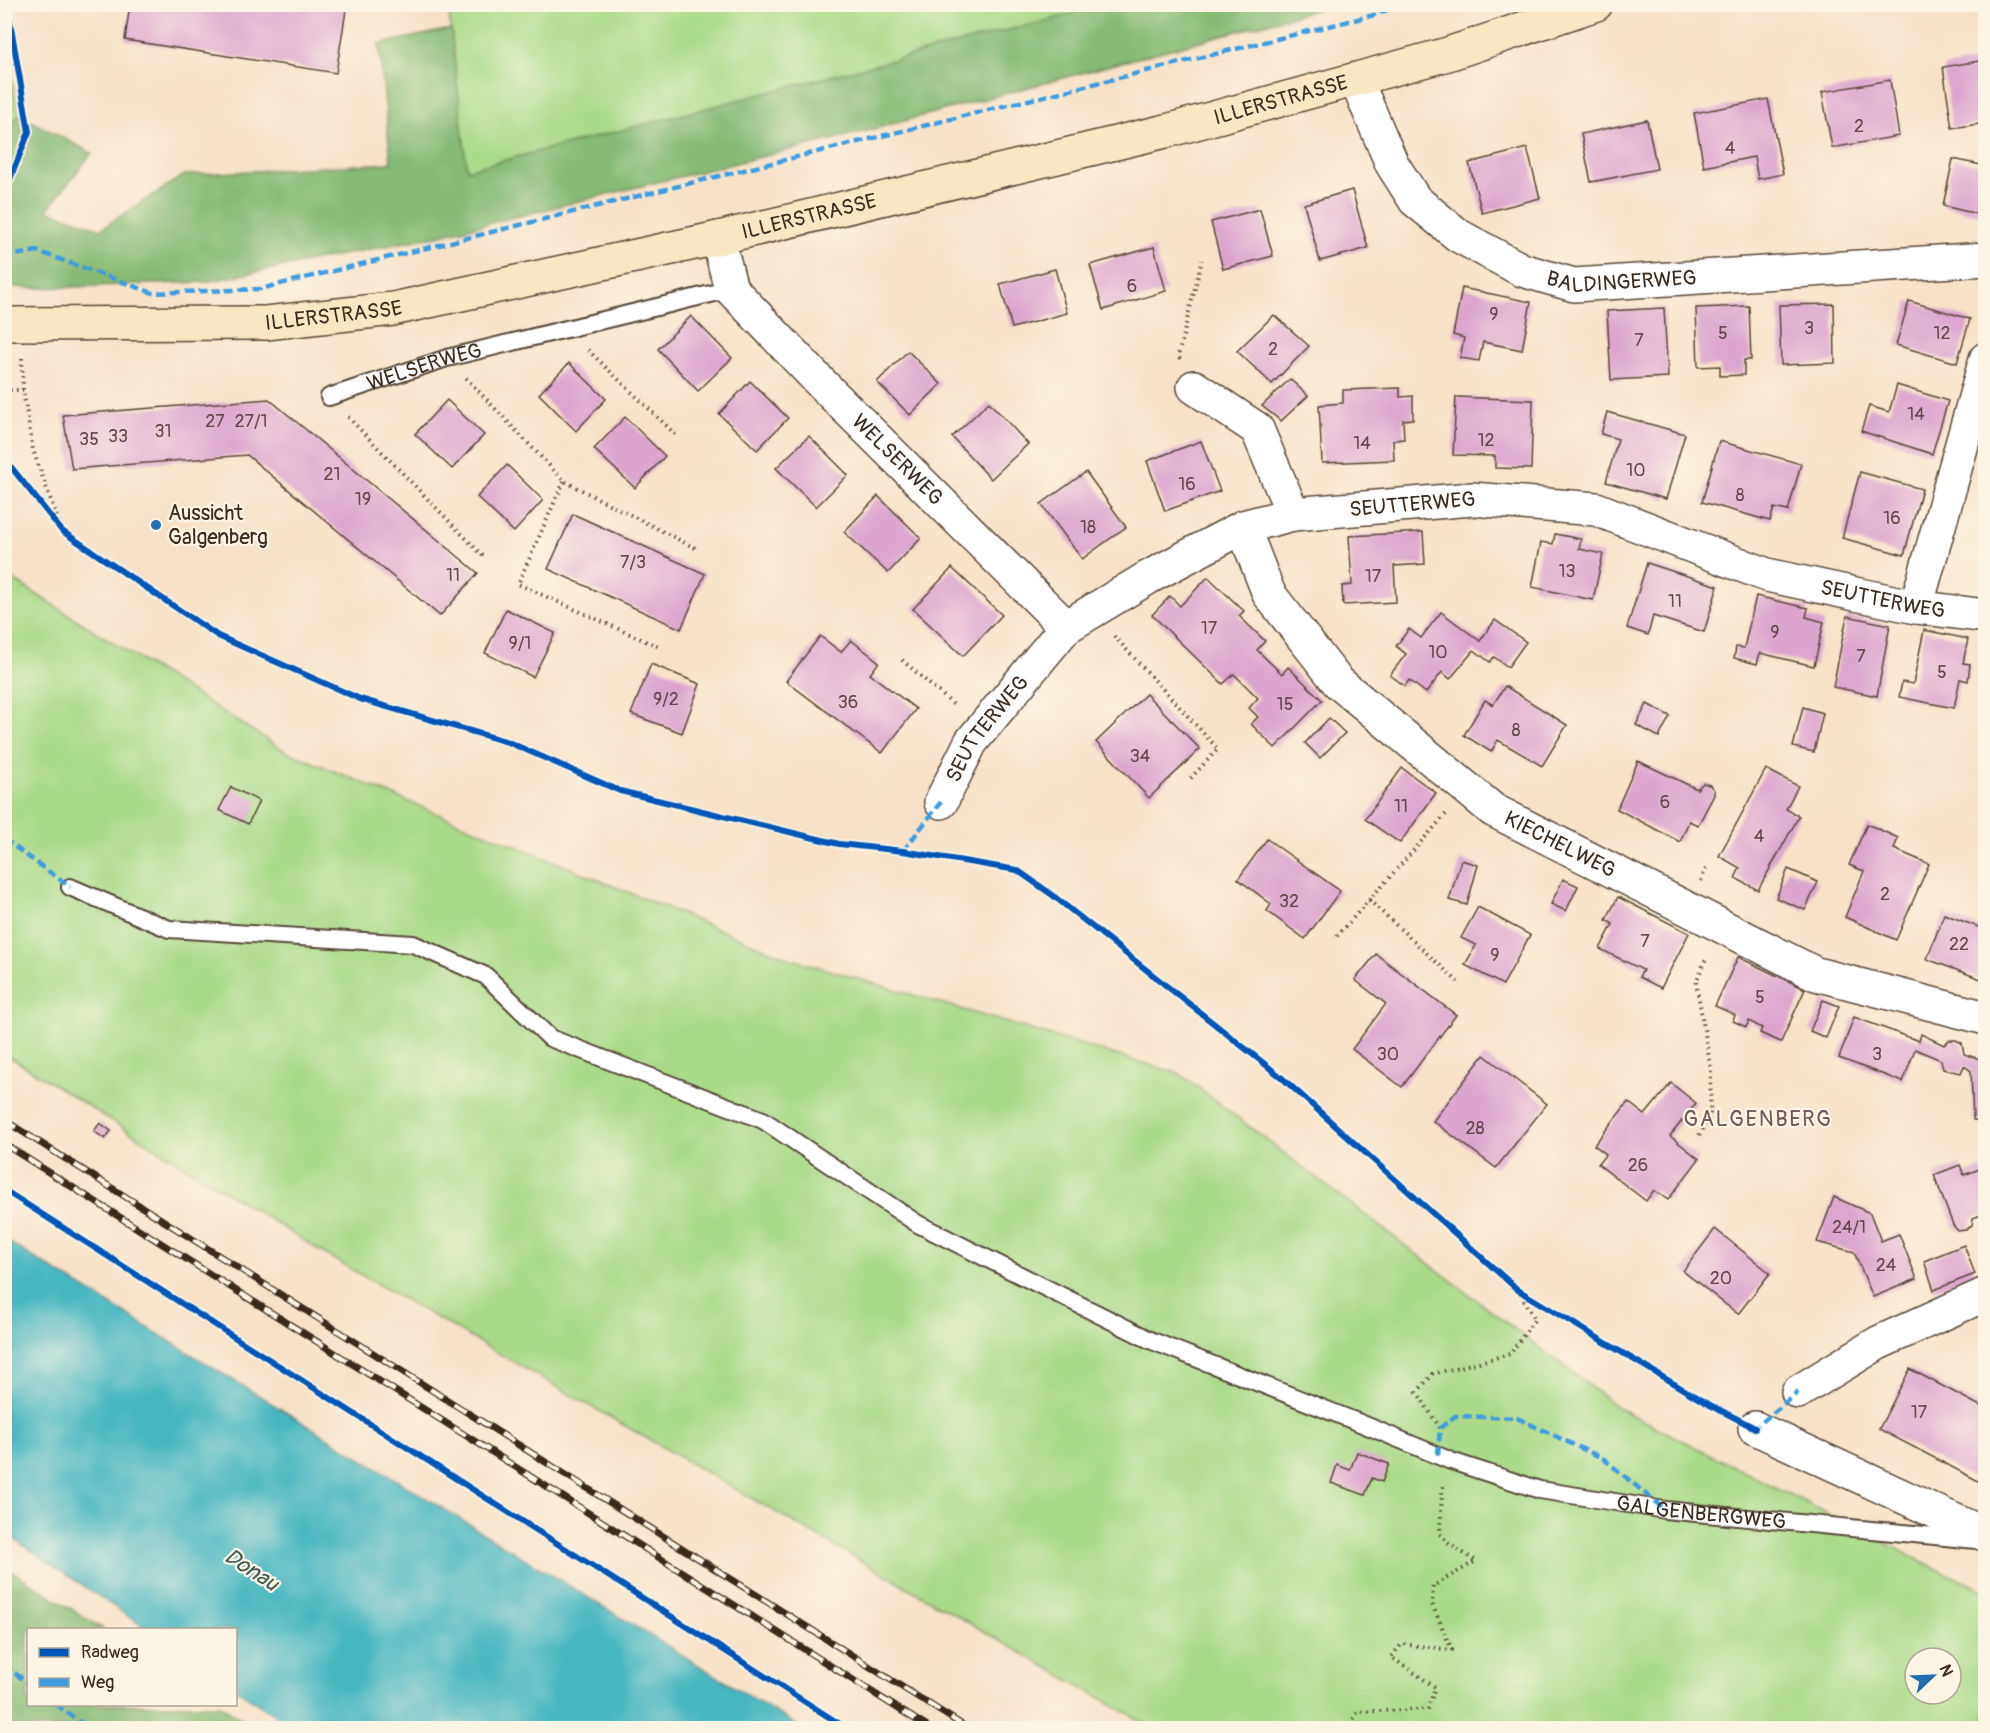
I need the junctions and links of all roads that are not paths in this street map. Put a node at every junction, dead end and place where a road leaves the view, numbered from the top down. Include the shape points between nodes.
1 (1596, 4) edge
2 (1356, 80) junction
3 (718, 238) junction
4 (1986, 259) edge
5 (731, 289) junction
6 (12, 325) edge
7 (1986, 358) edge
8 (1194, 387) road end
9 (329, 397) road end
10 (1293, 514) junction
11 (1243, 527) junction
12 (1916, 607) junction
13 (1986, 616) edge
14 (1078, 619) junction
15 (941, 802) dead end
16 (70, 887) dead end
17 (1986, 1018) edge
18 (1986, 1294) edge
19 (1798, 1392) dead end
20 (1755, 1428) dead end
21 (1986, 1535) edge
22 (1986, 1541) edge

1 - 2 main road, ILLERSTRASSE
2 - 3 main road, ILLERSTRASSE via 1170,130
2 - 4 street, BALDINGERWEG via 1392,164 1415,200 1459,236 1522,270 1574,285
3 - 5 street, WELSERWEG
3 - 6 main road, ILLERSTRASSE via 393,309 266,323
5 - 9 lane, WELSERWEG via 447,358
5 - 14 street, WELSERWEG via 823,385
7 - 12 street
8 - 10 street via 1257,429
10 - 11 street, SEUTTERWEG
10 - 12 street, SEUTTERWEG via 1472,499 1596,509 1767,575
11 - 14 street, SEUTTERWEG
11 - 17 street, KIECHELWEG via 1269,594 1338,681 1493,810 1816,974
12 - 13 street, SEUTTERWEG
14 - 15 street, SEUTTERWEG via 971,742
16 - 22 lane, GALGENBERGWEG via 169,929 413,945 486,976 550,1038 763,1120 918,1224 1150,1340 1451,1461 1540,1491 1654,1508
18 - 19 street via 1878,1342
20 - 21 street

